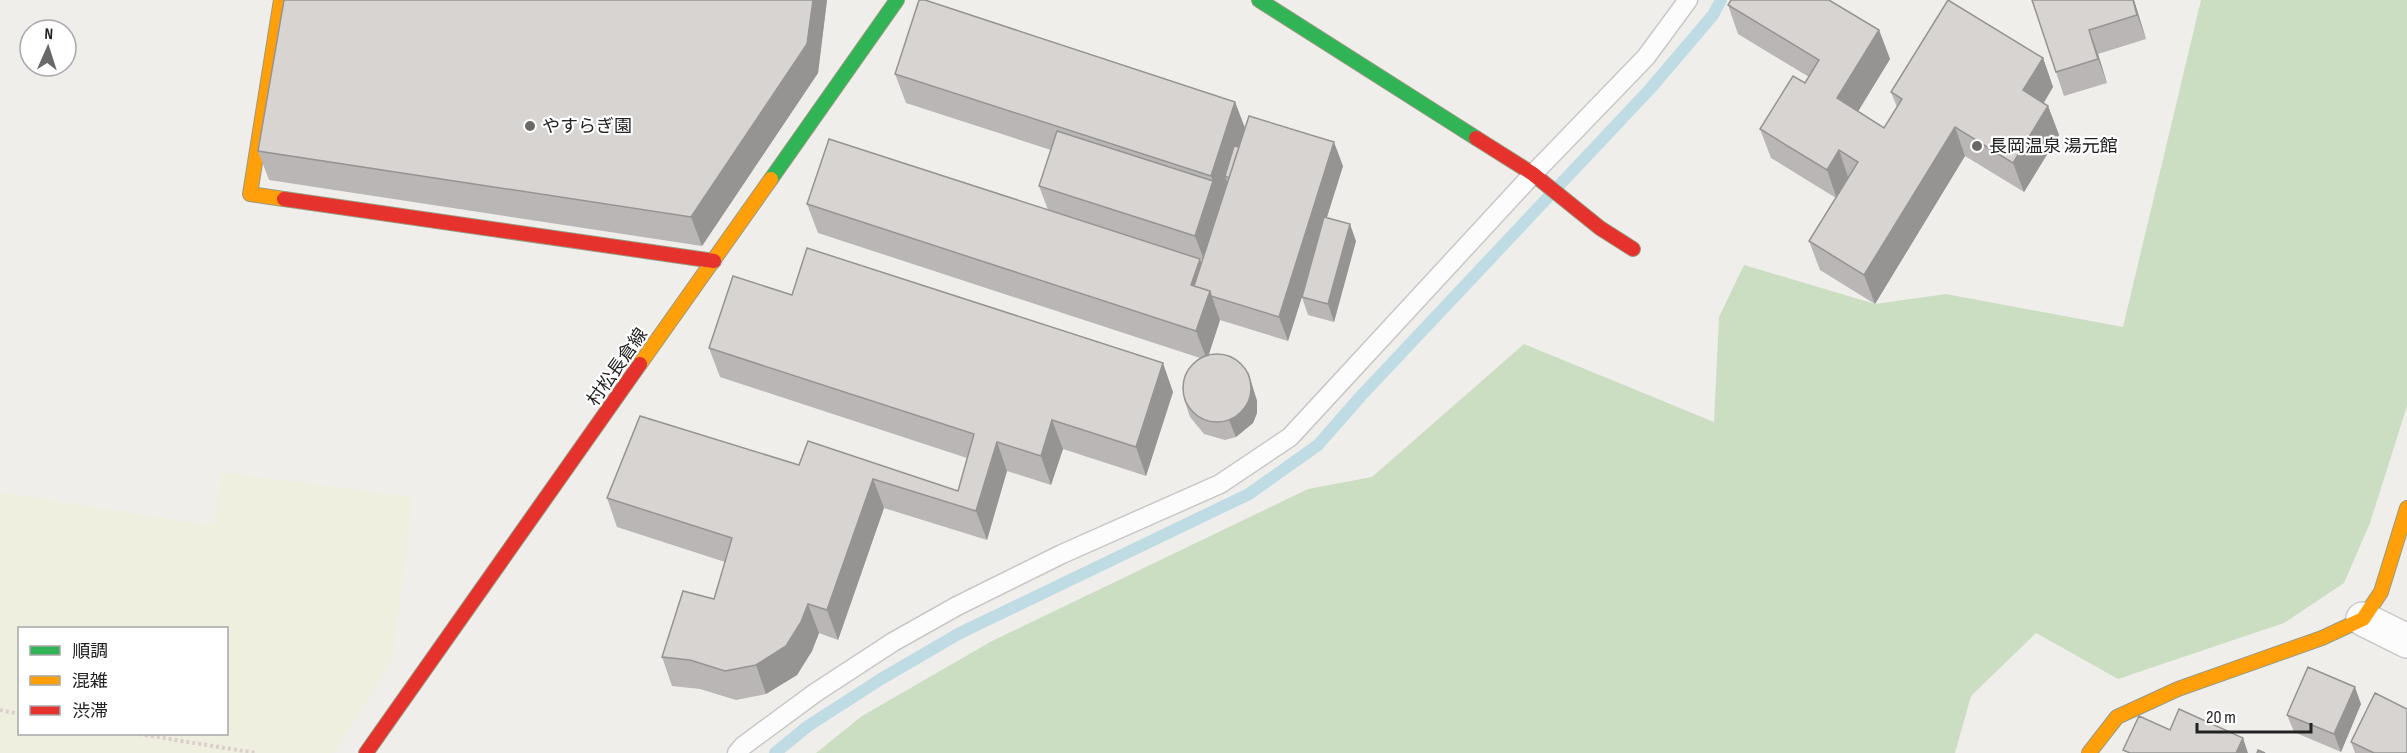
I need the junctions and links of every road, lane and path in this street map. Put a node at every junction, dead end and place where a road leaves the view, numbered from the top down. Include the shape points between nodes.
1 (281, 0) edge
2 (897, 0) edge
3 (1259, 0) edge
4 (1688, 0) edge
5 (1533, 174) junction
6 (1633, 249) dead end
7 (714, 261) junction
8 (2407, 508) edge
9 (2363, 619) junction
10 (2407, 641) edge
11 (0, 710) edge
12 (18, 714) edge
13 (145, 735) edge
14 (256, 753) edge
15 (366, 753) edge
16 (737, 753) edge
17 (2089, 753) edge

1 - 7 street via 250,194
2 - 7 street, 村松長倉線
3 - 5 street
4 - 5 lane via 1646,57
5 - 6 street
5 - 16 lane via 1290,437 1220,483 1062,554 893,642 815,693
7 - 15 street, 村松長倉線
8 - 9 street via 2381,592
9 - 10 street
9 - 17 street via 2322,638 2178,689 2117,717
11 - 12 path
13 - 14 path

